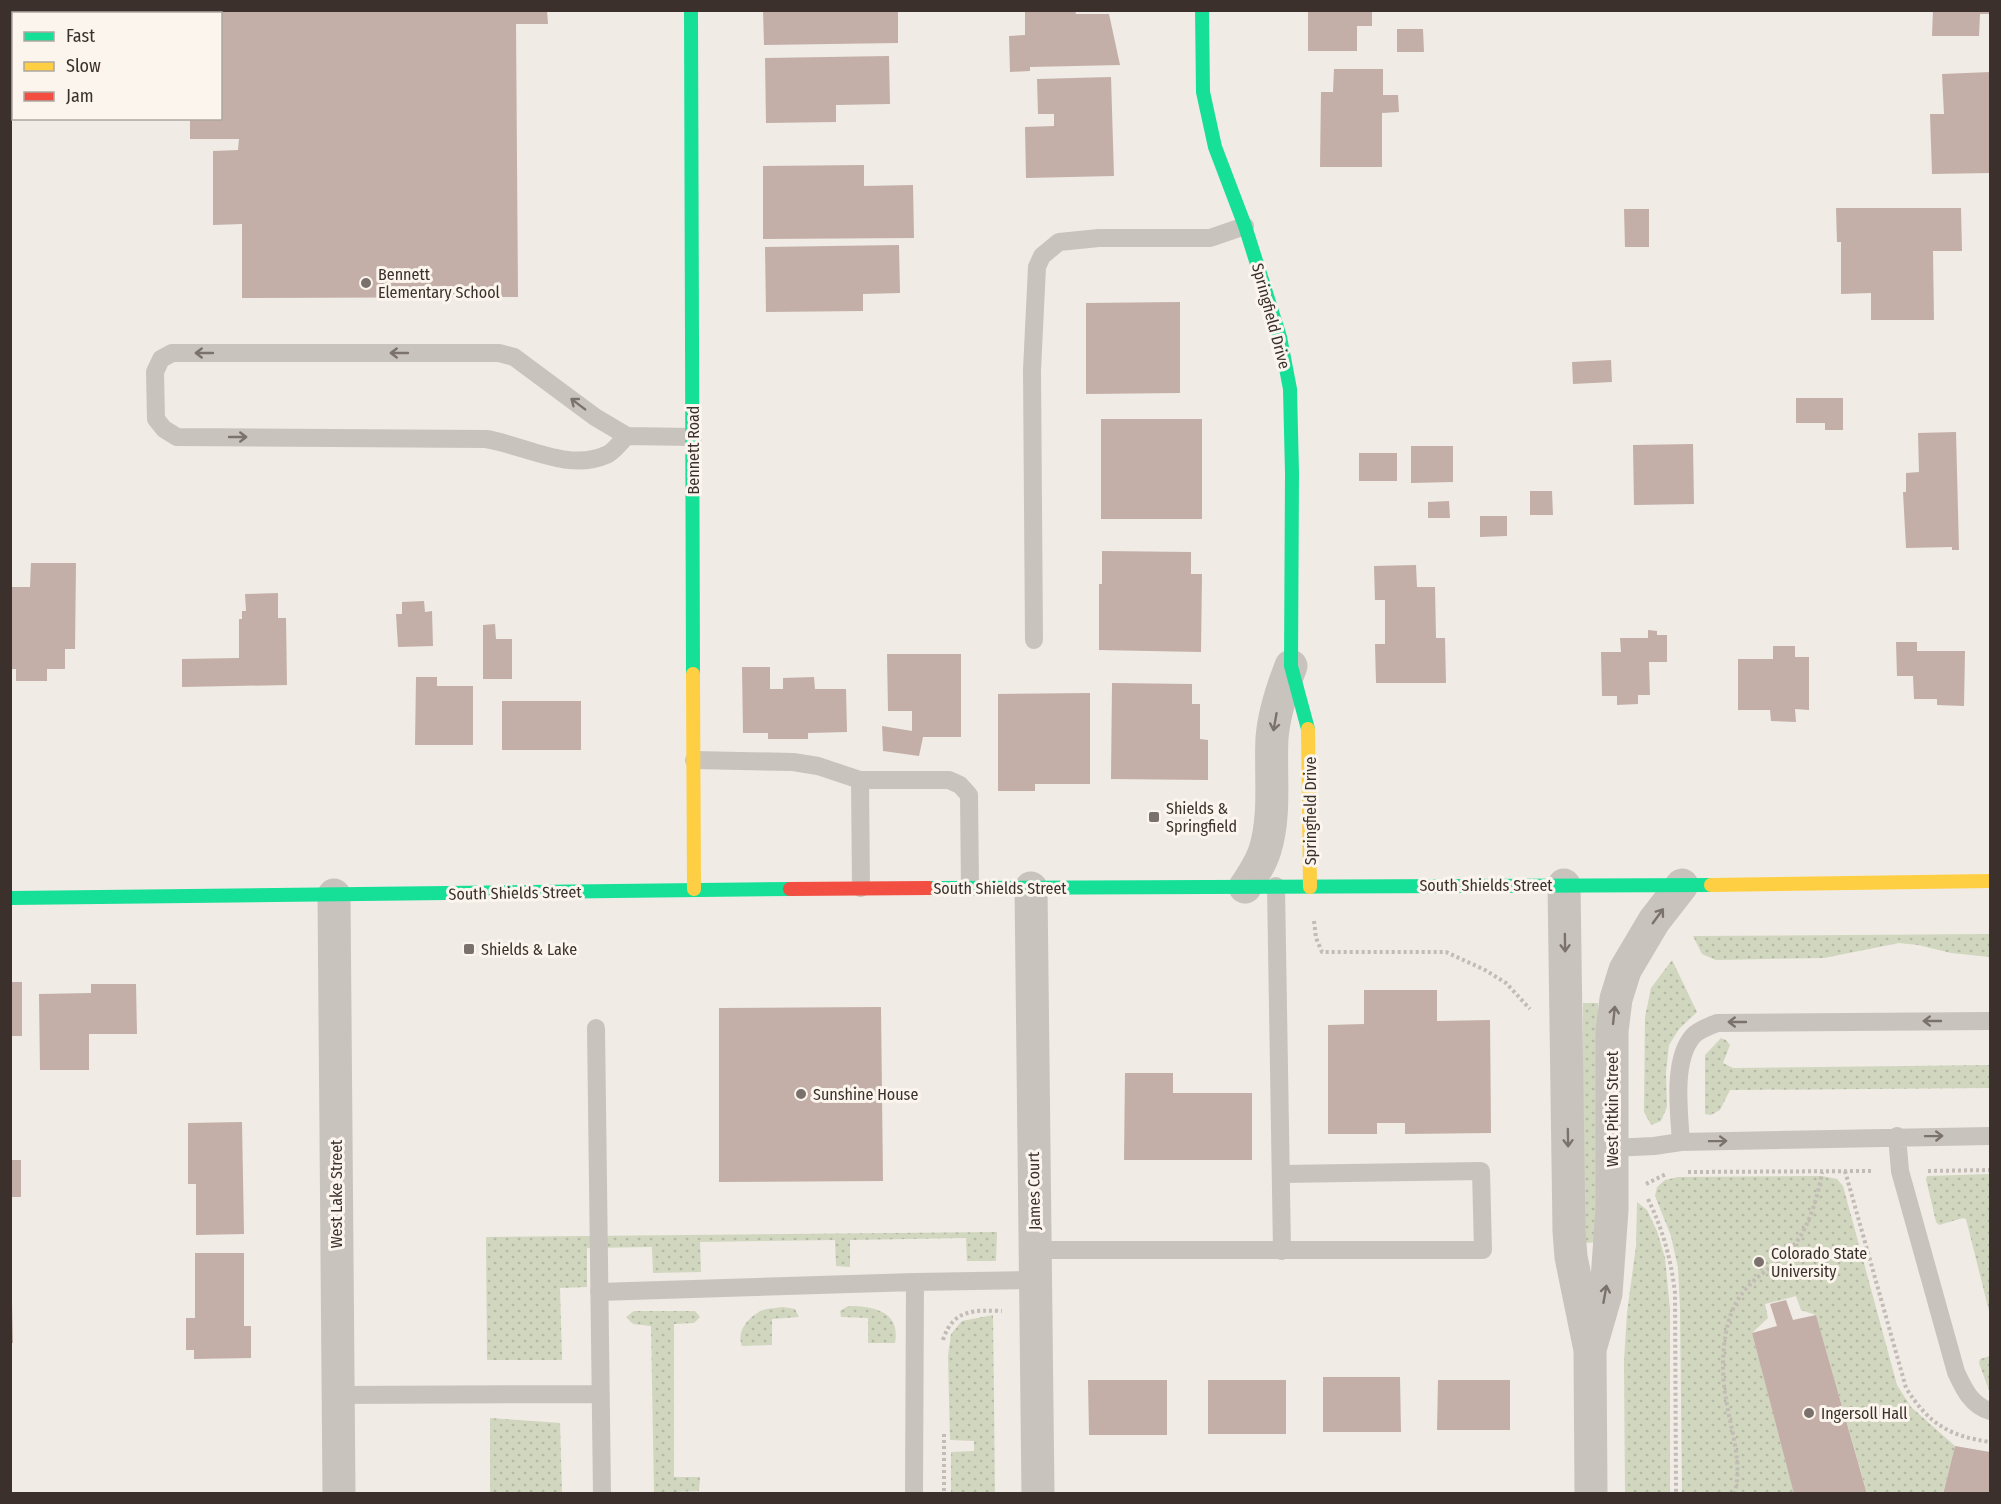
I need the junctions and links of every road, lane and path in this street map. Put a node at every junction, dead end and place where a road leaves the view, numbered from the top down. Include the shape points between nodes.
1 (691, 10) edge
2 (1202, 10) edge
3 (1245, 226) junction
4 (627, 436) junction
5 (693, 437) junction
6 (1034, 640) dead end
7 (1291, 666) junction
8 (694, 760) junction
9 (860, 780) junction
10 (1990, 881) edge
11 (1564, 885) junction
12 (1682, 885) junction
13 (1261, 887) junction
14 (1310, 887) junction
15 (861, 888) junction
16 (970, 888) junction
17 (1031, 888) junction
18 (693, 889) junction
19 (334, 895) junction
20 (10, 898) edge
21 (1322, 952) dead end
22 (1533, 1014) dead end
23 (1990, 1021) edge
24 (596, 1028) dead end
25 (1990, 1136) edge
26 (1897, 1137) junction
27 (1681, 1142) junction
28 (1612, 1148) junction
29 (1990, 1170) edge
30 (1845, 1171) junction
31 (1900, 1171) junction
32 (1677, 1172) dead end
33 (1822, 1172) junction
34 (1671, 1173) dead end
35 (1282, 1174) junction
36 (1641, 1186) dead end
37 (1647, 1197) dead end
38 (1282, 1251) junction
39 (1035, 1265) junction
40 (915, 1282) junction
41 (599, 1292) junction
42 (1004, 1311) dead end
43 (944, 1350) dead end
44 (1590, 1350) junction
45 (600, 1394) junction
46 (338, 1395) junction
47 (1990, 1411) edge
48 (944, 1434) dead end
49 (1990, 1442) edge
50 (339, 1494) edge
51 (602, 1494) edge
52 (915, 1494) edge
53 (945, 1494) edge
54 (1038, 1494) edge
55 (1591, 1494) edge
56 (1676, 1494) edge
57 (1734, 1494) edge

1 - 5 main road, Bennett Road
2 - 3 main road, Springfield Drive via 1203,92 1215,147
3 - 6 lane via 1210,238 1059,242 1041,256 1037,267 1032,370
3 - 7 main road, Springfield Drive via 1280,337 1290,389
4 -> 4 lane via 514,357 499,353 172,353 161,359 155,372 156,419 177,436 486,439 564,460 593,460 608,455
4 - 5 lane
5 - 8 main road, Bennett Road
7 -> 13 street, Springfield Drive via 1279,698 1272,736 1270,822 1258,866
7 - 14 main road, Springfield Drive via 1309,732
8 - 9 lane via 793,762
8 - 18 main road, Bennett Road
9 - 15 lane
9 - 16 lane via 949,780 960,785 969,795
10 - 12 main road, South Shields Street
11 - 12 main road, South Shields Street
11 - 14 main road, South Shields Street
11 -> 44 street, West Pitkin Street via 1569,1231
28 -> 12 street, West Pitkin Street via 1612,1032 1616,999 1625,970 1654,921
13 - 14 main road, South Shields Street
13 - 17 main road, South Shields Street
13 - 35 lane
15 - 16 main road, South Shields Street
15 - 18 main road, South Shields Street
16 - 17 main road, South Shields Street
17 - 39 street, James Court
18 - 19 main road, South Shields Street
19 - 20 main road, South Shields Street
19 - 46 street, West Lake Street
21 - 22 path via 1446,952 1506,983
23 -> 27 lane via 1717,1023 1693,1035 1680,1058
24 - 41 lane
26 -> 25 lane
27 -> 26 lane
26 - 31 lane
27 - 28 lane
44 -> 28 street, West Pitkin Street via 1606,1294
29 - 31 path
30 - 31 path
30 - 33 path
30 - 49 path via 1906,1389 1919,1408 1950,1432
31 - 47 lane via 1956,1372 1967,1395
32 - 33 path
33 - 57 path via 1809,1219 1795,1243 1742,1290 1731,1315 1723,1353 1725,1397 1735,1443 1738,1484
34 - 36 path
35 - 38 lane
35 - 38 lane via 1481,1171 1483,1250
37 - 56 path via 1665,1239 1675,1293
38 - 39 lane
39 - 40 lane
39 - 54 street, James Court
40 - 41 lane
40 - 52 lane
41 - 45 lane
42 - 43 path via 967,1312 952,1321 943,1338
44 - 55 street, West Pitkin Street
45 - 46 lane
45 - 51 lane
46 - 50 street, West Lake Street
48 - 53 path

